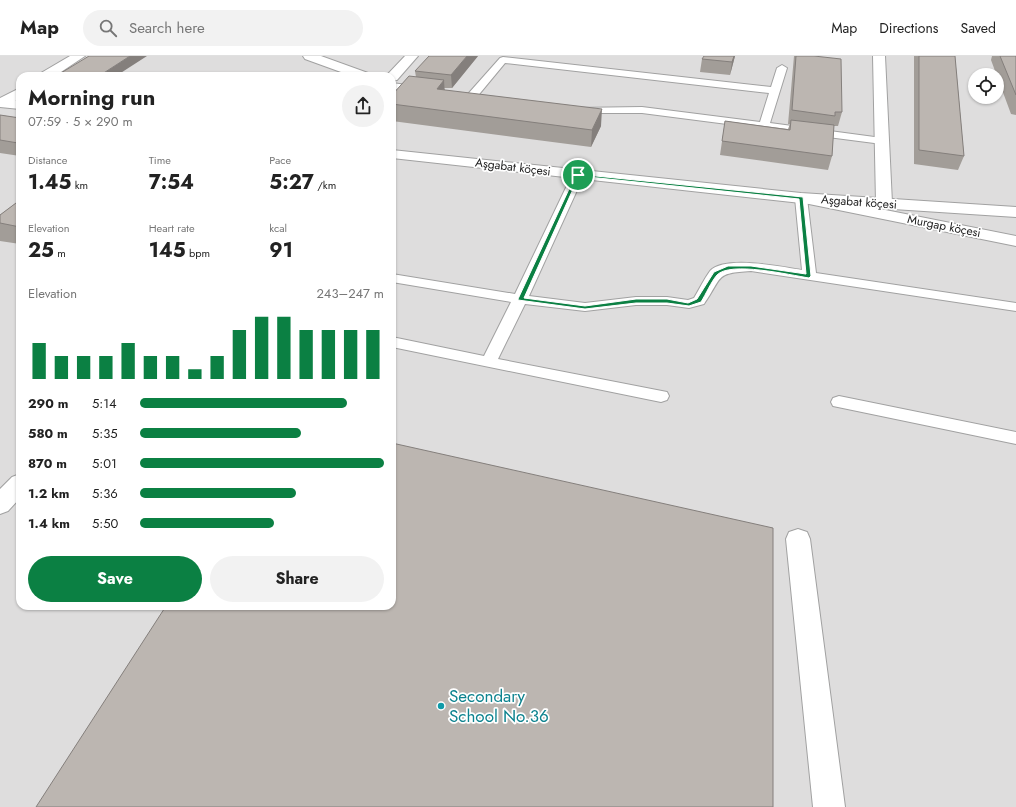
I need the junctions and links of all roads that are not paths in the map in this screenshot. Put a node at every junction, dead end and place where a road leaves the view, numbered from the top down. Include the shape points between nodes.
1 (79, 56) edge
2 (309, 56) edge
3 (412, 56) edge
4 (880, 56) edge
5 (504, 58) edge
6 (782, 68) dead end
7 (53, 72) edge
8 (354, 72) edge
9 (396, 73) edge
10 (396, 87) edge
11 (775, 91) junction
12 (436, 92) edge
13 (16, 94) edge
14 (458, 95) edge
15 (472, 96) junction
16 (488, 98) edge
17 (1, 103) edge
18 (16, 105) edge
19 (571, 109) edge
20 (764, 126) junction
21 (882, 141) junction
22 (396, 154) edge
23 (578, 175) junction
24 (801, 198) junction
25 (884, 203) junction
26 (1016, 212) edge
27 (1016, 241) edge
28 (809, 276) junction
29 (396, 279) edge
30 (520, 299) junction
31 (1016, 307) edge
32 (396, 343) edge
33 (489, 362) junction
34 (661, 396) dead end
35 (839, 402) dead end
36 (1016, 438) edge
37 (16, 487) edge
38 (0, 505) edge
39 (798, 539) dead end
40 (829, 807) edge

1 - 7 street
2 - 8 street
3 - 9 street
4 - 21 street
5 - 11 lane
5 - 15 lane
6 - 11 lane
10 - 12 lane
11 - 20 lane
13 - 17 street
14 - 15 lane
15 - 16 lane
17 - 18 street
19 - 20 lane via 642,110
20 - 21 lane
21 - 25 street
22 - 23 street, Aşgabat köçesi
23 - 24 street, Aşgabat köçesi
23 - 30 lane
24 - 25 street, Aşgabat köçesi
24 - 27 street, Murgap köçesi
24 - 28 lane
25 - 26 street, Aşgabat köçesi
28 - 30 lane via 751,267 728,268 716,273 699,301 689,304 636,301 585,307
28 - 31 lane
29 - 30 lane
30 - 33 lane
32 - 33 lane
33 - 34 lane
35 - 36 lane
37 - 38 street
39 - 40 street

